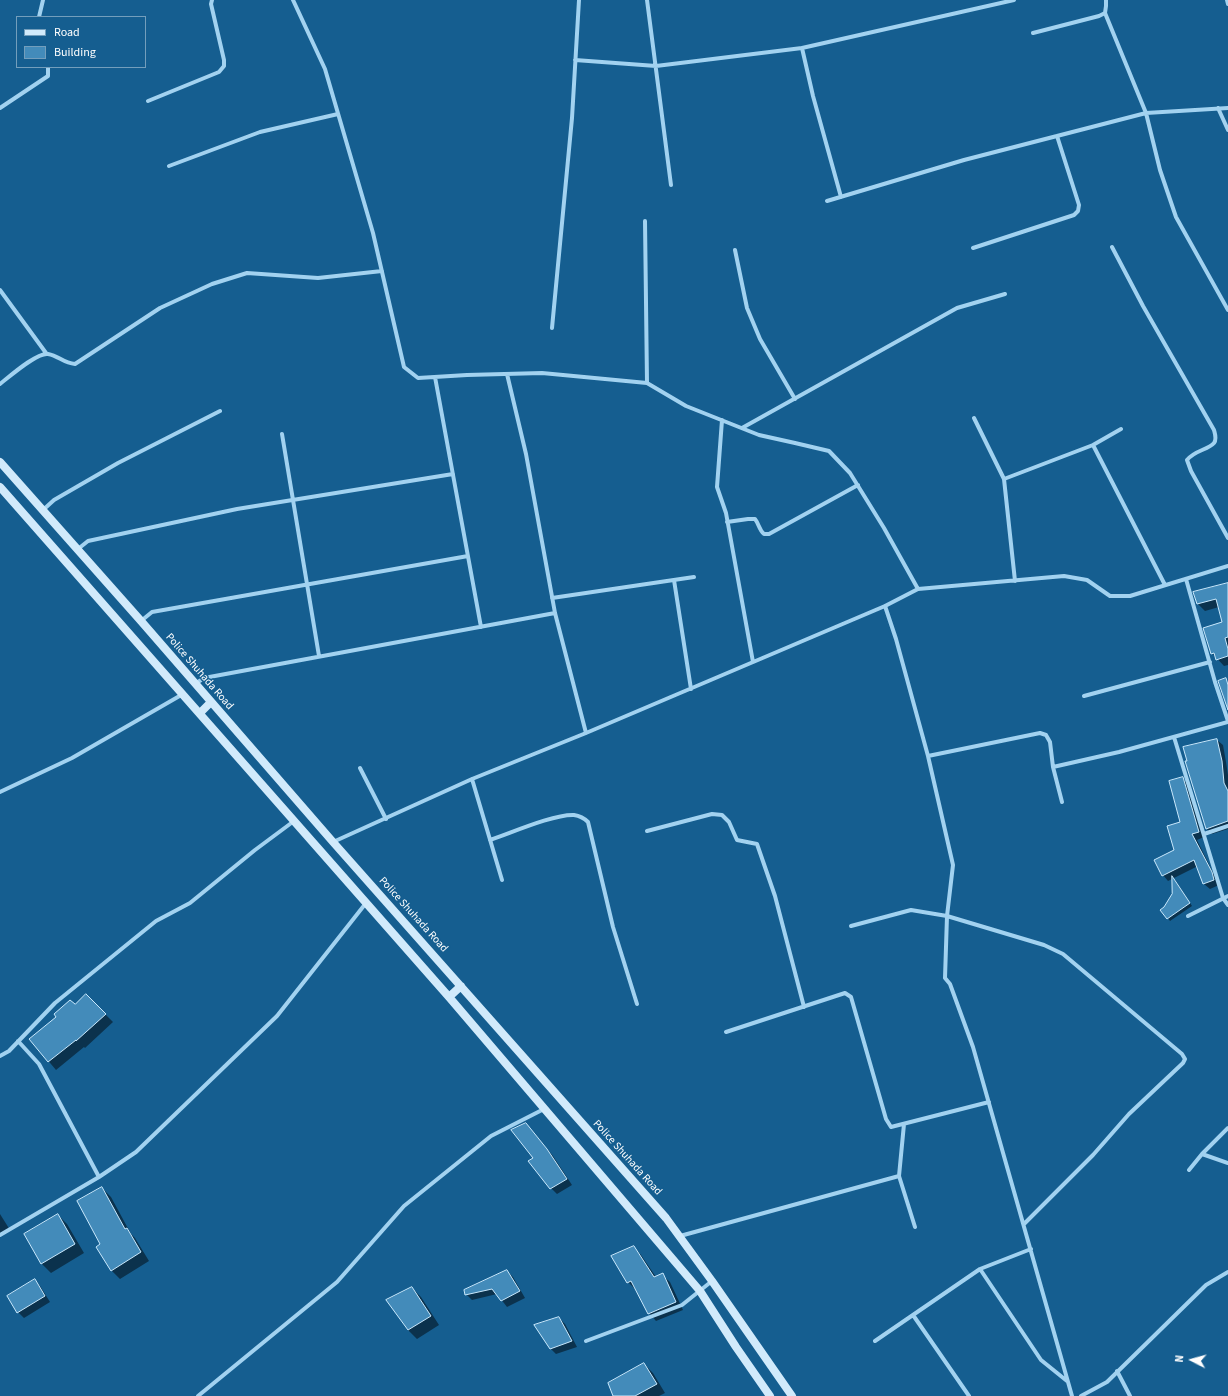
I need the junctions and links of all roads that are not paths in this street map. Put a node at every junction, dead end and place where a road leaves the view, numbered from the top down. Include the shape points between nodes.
1 (43, 0) edge
2 (212, 0) edge
3 (293, 0) edge
4 (579, 0) edge
5 (647, 0) edge
6 (1014, 0) edge
7 (1106, 0) edge
8 (1227, 0) edge
9 (1228, 4) edge
10 (1104, 12) junction
11 (40, 16) edge
12 (1033, 33) dead end
13 (802, 48) junction
14 (575, 60) junction
15 (656, 66) junction
16 (48, 68) edge
17 (148, 101) dead end
18 (0, 108) edge
19 (1218, 108) junction
20 (1228, 108) edge
21 (1146, 113) junction
22 (338, 114) junction
23 (1228, 130) edge
24 (1058, 136) junction
25 (169, 166) dead end
26 (671, 185) dead end
27 (841, 197) junction
28 (827, 201) dead end
29 (645, 221) dead end
30 (1112, 247) dead end
31 (973, 248) dead end
32 (735, 250) dead end
33 (382, 271) junction
34 (0, 290) edge
35 (1005, 294) dead end
36 (1228, 310) edge
37 (552, 328) dead end
38 (46, 353) junction
39 (507, 374) junction
40 (435, 377) junction
41 (647, 383) junction
42 (0, 384) edge
43 (795, 399) junction
44 (220, 411) dead end
45 (974, 418) dead end
46 (722, 420) junction
47 (742, 428) junction
48 (1121, 429) dead end
49 (282, 434) dead end
50 (1093, 445) junction
51 (0, 462) edge
52 (454, 474) junction
53 (1004, 479) junction
54 (858, 485) junction
55 (0, 487) edge
56 (294, 500) junction
57 (43, 510) junction
58 (727, 522) junction
59 (1228, 538) edge
60 (78, 549) junction
61 (468, 556) junction
62 (1228, 566) edge
63 (694, 577) dead end
64 (1186, 579) junction
65 (674, 580) junction
66 (1015, 581) junction
67 (307, 584) junction
68 (1165, 585) junction
69 (918, 589) junction
70 (552, 598) junction
71 (885, 606) junction
72 (555, 613) junction
73 (141, 621) junction
74 (481, 627) junction
75 (319, 656) junction
76 (753, 662) junction
77 (1210, 662) junction
78 (195, 684) junction
79 (691, 688) junction
80 (184, 694) junction
81 (1084, 696) dead end
82 (211, 702) junction
83 (200, 713) junction
84 (1228, 722) edge
85 (586, 733) junction
86 (1174, 737) junction
87 (928, 756) junction
88 (1053, 767) junction
89 (360, 768) dead end
90 (472, 779) junction
91 (0, 792) edge
92 (1062, 802) dead end
93 (386, 819) junction
94 (294, 821) junction
95 (1228, 826) edge
96 (647, 831) dead end
97 (1204, 834) junction
98 (490, 840) junction
99 (334, 842) junction
100 (502, 880) dead end
101 (1228, 896) edge
102 (1223, 898) junction
103 (366, 903) junction
104 (1228, 905) edge
105 (947, 916) junction
106 (1188, 916) dead end
107 (851, 926) dead end
108 (461, 986) junction
109 (449, 998) junction
110 (636, 1004) dead end
111 (804, 1006) junction
112 (726, 1032) dead end
113 (18, 1041) junction
114 (0, 1056) edge
115 (989, 1102) junction
116 (544, 1109) junction
117 (904, 1124) junction
118 (1228, 1128) edge
119 (1202, 1154) junction
120 (1228, 1163) edge
121 (1189, 1170) dead end
122 (899, 1176) junction
123 (99, 1177) junction
124 (1024, 1224) junction
125 (915, 1227) dead end
126 (0, 1235) edge
127 (679, 1236) junction
128 (1031, 1248) junction
129 (980, 1269) junction
130 (1228, 1272) edge
131 (712, 1281) junction
132 (700, 1291) junction
133 (913, 1315) junction
134 (875, 1341) dead end
135 (586, 1342) dead end
136 (1117, 1371) junction
137 (1068, 1381) junction
138 (198, 1396) edge
139 (770, 1396) edge
140 (792, 1396) edge
141 (969, 1396) edge
142 (1072, 1396) edge
143 (1081, 1396) edge
144 (1130, 1396) edge

1 - 11 street
2 - 17 street via 224,66 218,72
3 - 22 street via 325,69
4 - 14 street
5 - 15 street
6 - 13 street
7 - 10 street
8 - 9 street
10 - 12 street via 1098,16
10 - 21 street
13 - 15 street
13 - 27 street
14 - 15 street
14 - 37 street
15 - 26 street
16 - 18 street via 48,76
19 - 20 street
19 - 21 street
19 - 23 street
21 - 24 street
21 - 36 street via 1160,170 1176,217
22 - 25 street via 260,132
22 - 33 street
24 - 27 street via 964,160
24 - 31 street via 1079,205 1078,211 1074,215
27 - 28 street
29 - 41 street
30 - 59 street via 1214,430 1214,443 1191,455 1187,460
32 - 43 street via 747,308 760,339
33 - 38 street via 318,278 247,273 212,284 160,308 75,364 66,363
33 - 40 street via 404,367 418,378
34 - 38 street
35 - 43 street via 957,308
38 - 42 street via 37,356
39 - 40 street
39 - 41 street via 542,373
39 - 70 street via 526,454
40 - 52 street
41 - 46 street via 686,406
43 - 47 street
44 - 57 street via 118,463 54,500
45 - 53 street
46 - 47 street
46 - 58 street via 717,487
47 - 54 street via 759,435 829,451
48 - 50 street
49 - 56 street
50 - 53 street
50 - 68 street
51 - 57 main road, Police Shuhada Road
52 - 56 street
52 - 61 street
53 - 66 street
54 - 58 street via 769,534 764,534 760,530 755,519
54 - 69 street
55 - 80 main road
56 - 60 street via 237,509 88,541
56 - 67 street
57 - 60 main road, Police Shuhada Road
58 - 76 street
60 - 73 main road, Police Shuhada Road
61 - 67 street
61 - 74 street
62 - 64 street
63 - 65 street
64 - 68 street
64 - 77 street
65 - 70 street
65 - 79 street
66 - 68 street via 1064,576 1087,580 1110,596 1130,596
66 - 69 street
67 - 73 street via 152,612
67 - 75 street
69 - 71 street
70 - 72 street
71 - 76 street
71 - 87 street
72 - 74 street
72 - 85 street
73 - 78 main road, Police Shuhada Road
74 - 75 street
75 - 78 street via 204,678
76 - 79 street
77 - 81 street
77 - 84 street
78 - 82 main road, Police Shuhada Road
79 - 85 street
80 - 83 main road
80 - 91 street via 72,758
82 - 83 main road
82 - 99 main road, Police Shuhada Road
83 - 94 main road
84 - 86 street
85 - 90 street
86 - 88 street
86 - 97 street
87 - 88 street via 1040,733 1046,735 1050,742
87 - 105 street via 953,865
88 - 92 street
89 - 93 street
90 - 93 street
90 - 98 street
93 - 99 street
94 - 103 main road
94 - 113 street via 190,903 156,922 56,1003
95 - 97 street
96 - 111 street via 712,814 722,814 729,822 737,840 757,844 775,896
97 - 102 street
98 - 100 street
98 - 110 street via 554,818 574,815 583,817 588,822 613,927
99 - 108 main road, Police Shuhada Road
101 - 102 street
102 - 104 street
102 - 106 street
103 - 109 main road
103 - 123 street via 277,1016 136,1152
105 - 107 street via 911,910
105 - 115 street via 945,978 950,984 973,1047
105 - 124 street via 1044,945 1062,954 1185,1059
108 - 109 main road
108 - 127 main road, Police Shuhada Road via 666,1218
109 - 116 main road
111 - 112 street
111 - 117 street via 845,993 851,997 886,1119 891,1127
113 - 114 street
113 - 123 street via 39,1064
115 - 117 street
115 - 124 street
116 - 132 main road
116 - 138 street via 491,1136 404,1206 337,1282
117 - 122 street
118 - 119 street
119 - 120 street
119 - 121 street
122 - 125 street
122 - 127 street
123 - 126 street
124 - 128 street
127 - 131 main road, Police Shuhada Road
128 - 129 street
128 - 137 street
129 - 133 street
129 - 137 street via 1041,1360
130 - 136 street via 1206,1285
131 - 132 street
131 - 140 main road, Police Shuhada Road
132 - 135 street via 682,1305
132 - 139 main road
133 - 134 street
133 - 141 street
136 - 143 street via 1107,1382
136 - 144 street
137 - 142 street

